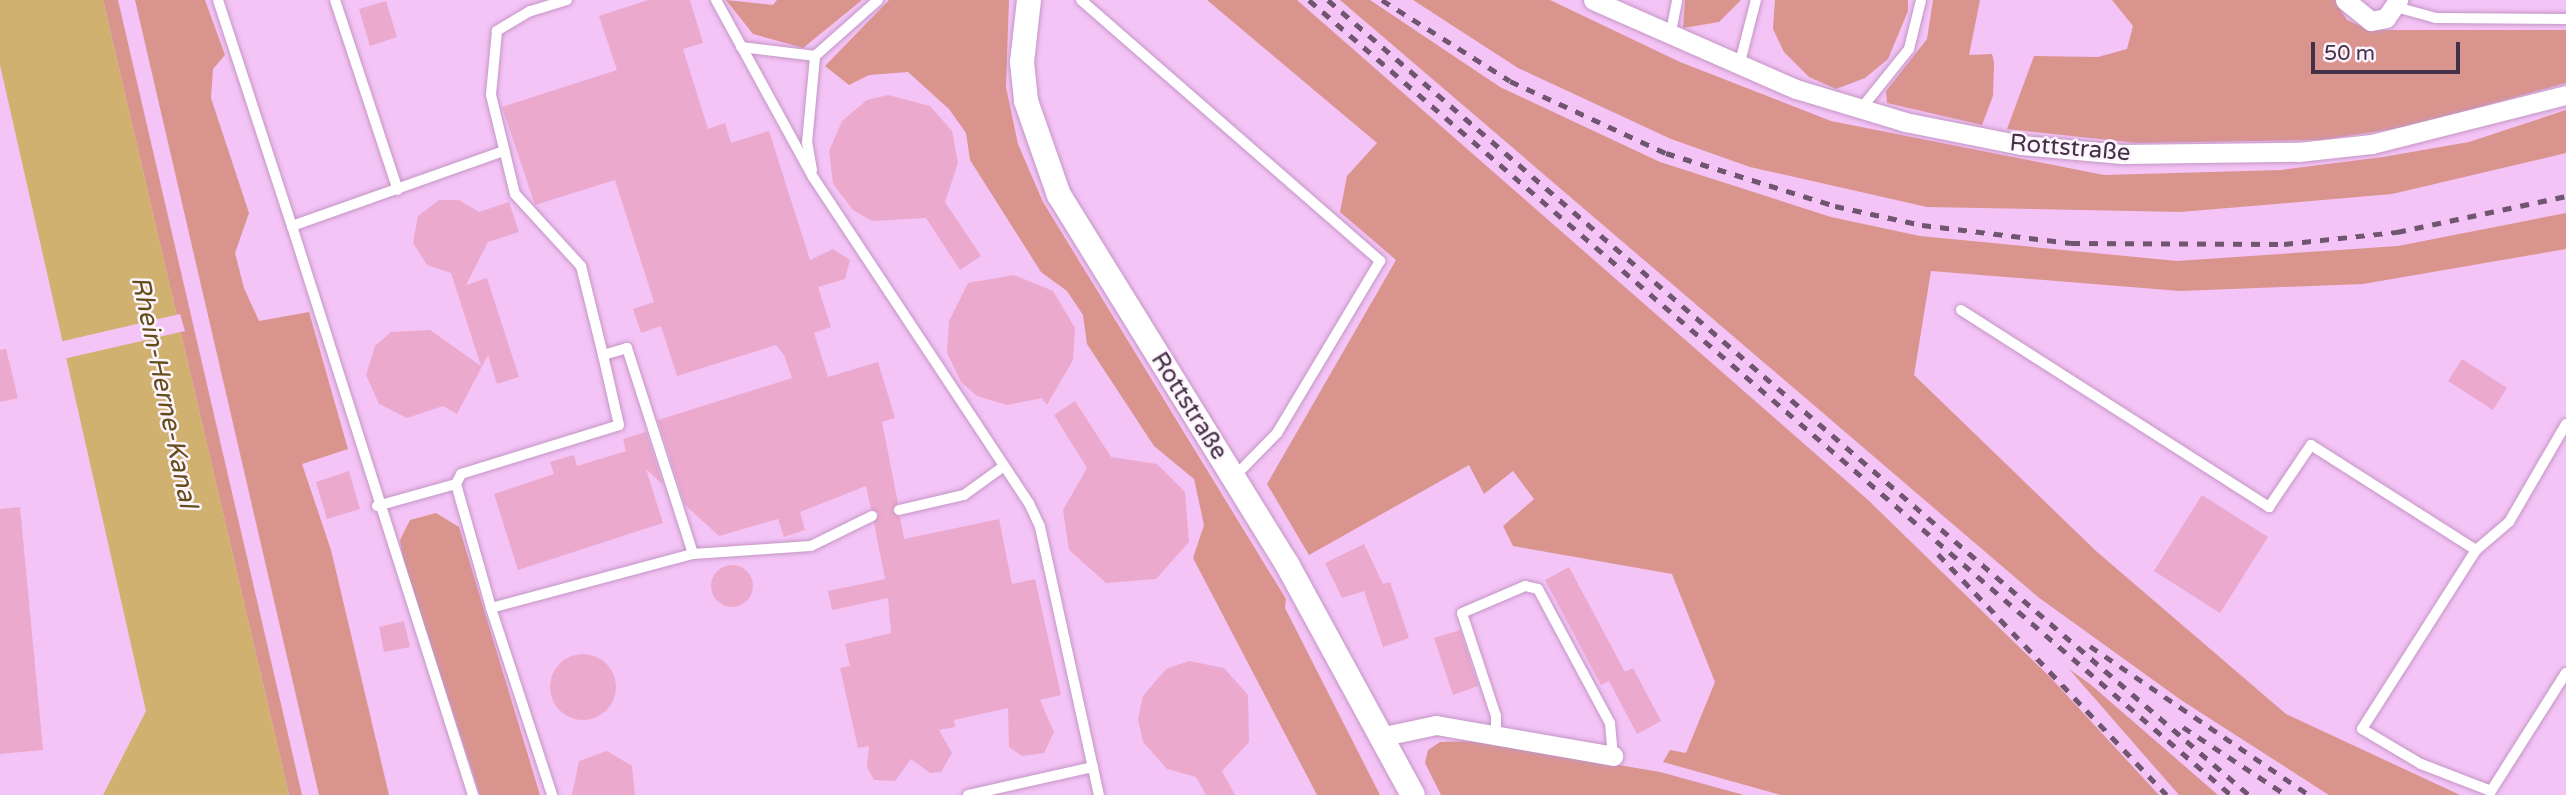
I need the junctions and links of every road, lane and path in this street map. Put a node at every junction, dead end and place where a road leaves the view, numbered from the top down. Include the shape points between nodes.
1 (218, 0) edge
2 (335, 0) edge
3 (567, 0) edge
4 (716, 0) edge
5 (878, 0) edge
6 (1029, 0) edge
7 (1081, 0) edge
8 (1593, 0) edge
9 (1677, 0) edge
10 (1756, 0) edge
11 (1920, 0) edge
12 (2345, 0) edge
13 (2397, 3) edge
14 (2566, 19) edge
15 (1670, 37) junction
16 (741, 47) junction
17 (816, 56) junction
18 (1739, 67) junction
19 (2566, 95) edge
20 (1860, 110) junction
21 (504, 151) junction
22 (813, 177) junction
23 (398, 190) junction
24 (292, 226) junction
25 (1961, 310) dead end
26 (603, 355) junction
27 (2566, 424) edge
28 (1004, 466) junction
29 (1234, 478) junction
30 (456, 484) junction
31 (377, 506) junction
32 (899, 510) dead end
33 (872, 516) dead end
34 (2476, 550) junction
35 (693, 554) junction
36 (491, 608) junction
37 (2566, 673) edge
38 (1496, 735) junction
39 (1384, 736) junction
40 (1613, 757) joint
41 (1093, 767) junction
42 (472, 795) edge
43 (552, 795) edge
44 (968, 795) edge
45 (1099, 795) edge
46 (1413, 795) edge

1 - 24 lane
2 - 23 lane
3 - 21 lane via 530,11 497,31 491,95
4 - 16 lane
5 - 17 lane
6 - 29 street, Rottstraße via 1022,62 1046,169
7 - 29 lane via 1380,261 1277,433
8 - 15 street, Rottstraße
9 - 15 lane
10 - 18 lane
11 - 20 lane via 1909,49
12 - 13 street via 2371,21
13 - 14 lane via 2436,18
15 - 18 street, Rottstraße
16 - 17 lane
16 - 22 lane
17 - 22 lane via 807,143
18 - 20 street, Rottstraße
19 - 20 street, Rottstraße via 2372,144 2222,156 2021,145
21 - 23 lane
21 - 26 lane via 515,194 581,266
22 - 28 lane
23 - 24 lane
24 - 31 lane
25 - 34 lane via 2269,507 2311,445
26 - 30 lane via 619,425 461,474
26 - 35 lane via 627,348
27 - 34 lane via 2509,522
28 - 32 lane via 964,495
28 - 41 lane via 1040,527
29 - 39 street, Rottstraße
30 - 31 lane
30 - 36 lane
31 - 42 lane
33 - 35 lane via 811,546
34 - 37 lane via 2362,729 2421,764 2491,791
35 - 36 lane
36 - 43 lane
38 - 39 street via 1436,725
38 - 40 street
38 - 40 lane via 1496,716 1462,613 1525,586 1538,589 1610,723
39 - 46 street, Rottstraße
41 - 44 lane
41 - 45 lane

